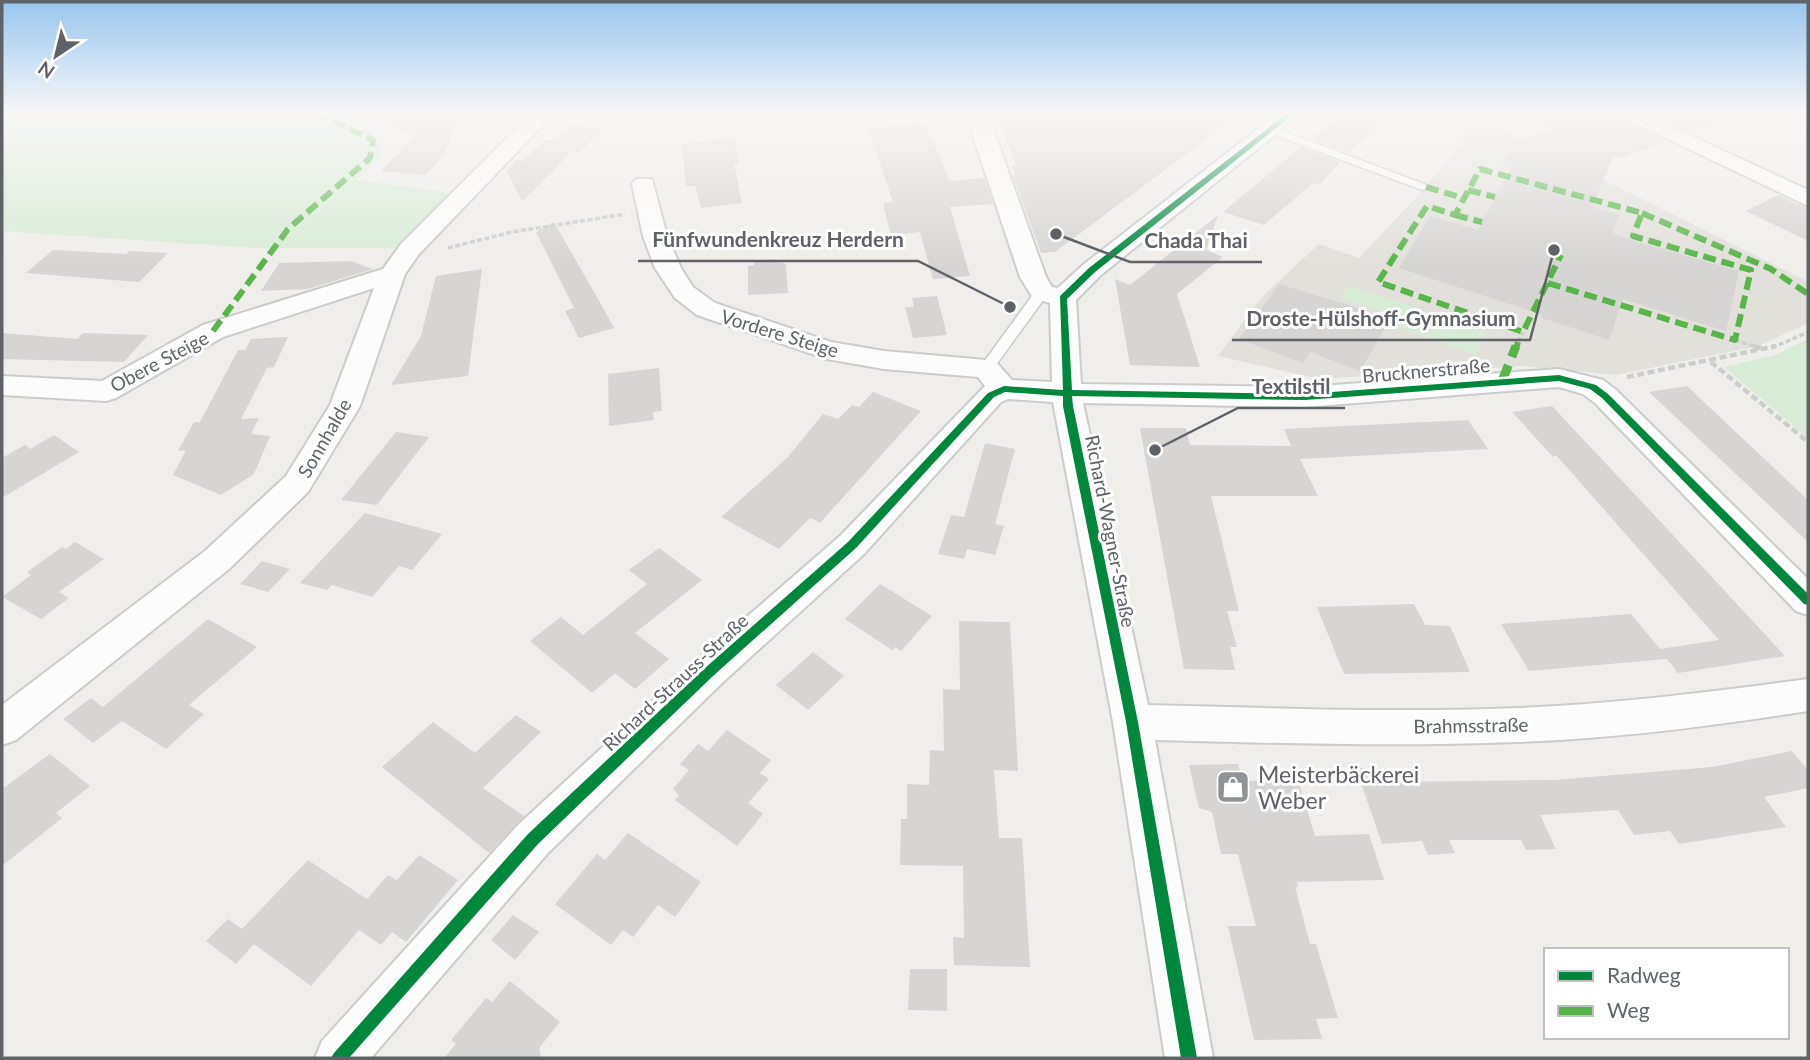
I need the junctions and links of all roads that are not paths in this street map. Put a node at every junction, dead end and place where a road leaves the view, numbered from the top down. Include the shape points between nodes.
1 (494, 163) edge
2 (993, 163) edge
3 (1228, 163) edge
4 (1362, 163) edge
5 (1732, 163) edge
6 (1426, 187) dead end
7 (647, 197) road end
8 (1808, 199) edge
9 (392, 274) junction
10 (1053, 295) junction
11 (995, 379) junction
12 (2, 385) edge
13 (1066, 393) junction
14 (1808, 601) edge
15 (1808, 695) edge
16 (1132, 722) junction
17 (2, 728) edge
18 (339, 1058) edge
19 (1189, 1058) edge

1 - 9 street, Sonnhalde via 410,249
2 - 10 street via 1032,277
3 - 10 street
4 - 6 lane
5 - 8 street
7 - 11 street, Vordere Steige via 668,268 684,292 706,309 827,350
9 - 12 street, Obere Steige via 213,331 106,391
9 - 17 street, Sonnhalde via 345,406 297,484 217,560
10 - 11 lane via 1012,330
10 - 13 street, Richard-Wagner-Straße
11 - 13 street
11 - 18 street, Richard-Strauss-Straße via 990,395 852,545 709,671 533,839
13 - 14 street, Brucknerstraße via 1305,397 1559,378 1585,384
13 - 16 street, Richard-Wagner-Straße
15 - 16 street, Brahmsstraße via 1709,709 1520,725
16 - 19 street, Richard-Wagner-Straße

